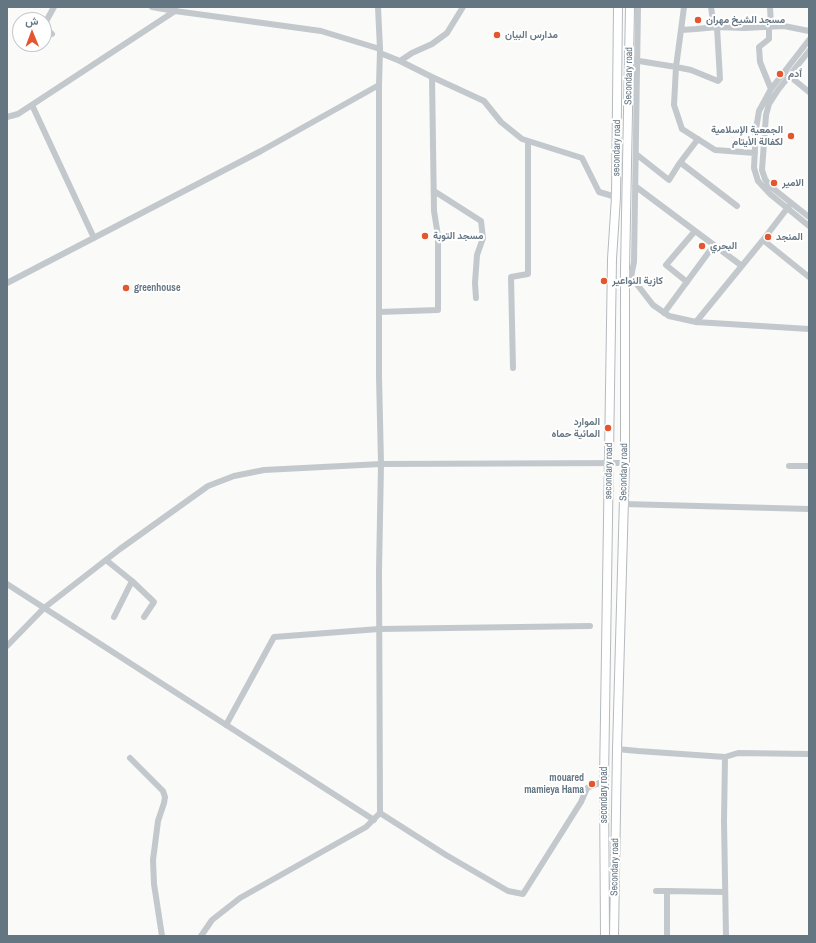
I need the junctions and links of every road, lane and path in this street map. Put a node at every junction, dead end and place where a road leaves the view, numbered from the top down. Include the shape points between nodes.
1 (152, 7) edge
2 (378, 7) edge
3 (463, 7) edge
4 (618, 7) edge
5 (630, 7) edge
6 (638, 7) edge
7 (684, 7) edge
8 (711, 7) edge
9 (770, 7) edge
10 (175, 9) edge
11 (769, 26) junction
12 (717, 27) junction
13 (681, 30) junction
14 (809, 31) edge
15 (809, 40) edge
16 (380, 51) junction
17 (809, 51) edge
18 (633, 60) junction
19 (400, 61) junction
20 (676, 67) junction
21 (783, 72) junction
22 (789, 76) junction
23 (432, 77) junction
24 (379, 85) junction
25 (770, 89) junction
26 (809, 92) edge
27 (32, 105) junction
28 (7, 117) edge
29 (698, 139) junction
30 (528, 140) junction
31 (755, 153) junction
32 (636, 154) junction
33 (681, 163) junction
34 (635, 186) junction
35 (434, 191) junction
36 (616, 197) junction
37 (737, 206) dead end
38 (789, 206) junction
39 (808, 221) edge
40 (695, 232) junction
41 (94, 238) junction
42 (763, 240) junction
43 (714, 245) junction
44 (742, 266) junction
45 (625, 269) junction
46 (631, 277) junction
47 (809, 277) edge
48 (687, 282) junction
49 (7, 283) edge
50 (476, 298) dead end
51 (379, 312) junction
52 (664, 313) junction
53 (696, 322) junction
54 (809, 329) edge
55 (513, 368) dead end
56 (609, 463) junction
57 (625, 463) junction
58 (380, 464) junction
59 (789, 466) dead end
60 (809, 466) edge
61 (624, 504) junction
62 (809, 509) edge
63 (106, 560) junction
64 (132, 581) junction
65 (7, 584) edge
66 (44, 608) junction
67 (114, 617) dead end
68 (144, 617) dead end
69 (590, 626) dead end
70 (379, 629) junction
71 (7, 646) edge
72 (226, 725) junction
73 (617, 749) junction
74 (809, 754) edge
75 (725, 757) junction
76 (130, 758) dead end
77 (604, 781) junction
78 (380, 813) junction
79 (374, 820) junction
80 (656, 891) dead end
81 (667, 891) junction
82 (725, 892) junction
83 (162, 936) edge
84 (201, 936) edge
85 (604, 936) edge
86 (614, 936) edge
87 (667, 936) edge
88 (726, 936) edge

1 - 10 street
2 - 16 street
3 - 19 street via 447,33
4 - 36 main road, secondary road
5 - 18 main road, Secondary road
6 - 18 street
7 - 13 street
8 - 12 street via 713,21
9 - 11 street
10 - 16 street via 321,31
10 - 27 street via 167,18
11 - 12 street
11 - 14 street
11 - 25 street via 769,39 759,47 760,62
12 - 13 street
12 - 20 street via 720,79 718,81
13 - 20 street
15 - 21 street
16 - 19 street
16 - 24 street
17 - 22 street
18 - 20 street
18 - 32 street
18 - 45 main road, Secondary road
19 - 23 street
20 - 29 street via 674,105 682,129
21 - 22 street
21 - 25 street
22 - 26 street
22 - 38 street via 769,104 762,170 770,186
23 - 30 street via 484,101 501,122 522,139
23 - 35 street
24 - 41 street via 261,151
24 - 51 street
25 - 31 street via 759,111
27 - 28 street via 18,114
27 - 41 street
29 - 31 street via 715,150
29 - 33 street
30 - 36 street via 582,158 599,192
30 - 55 street via 528,274 511,277
31 - 38 street via 754,168 758,181 770,194
32 - 33 street via 669,180
32 - 34 street
33 - 37 street
34 - 40 street
34 - 46 street via 634,262
35 - 50 street via 481,221 483,238 477,255
35 - 51 street via 438,236 438,310
36 - 56 main road, secondary road via 612,259
38 - 39 street
38 - 42 street
40 - 43 street
40 - 48 street via 666,265
41 - 49 street
42 - 44 street
42 - 47 street
43 - 44 street
43 - 48 street
44 - 53 street
45 - 46 street
45 - 57 main road, Secondary road
46 - 52 street via 653,305
48 - 52 street
51 - 58 street
52 - 53 street
53 - 54 street
56 - 57 street
56 - 58 street
56 - 77 main road, secondary road
57 - 61 main road, Secondary road
58 - 63 street via 264,470 234,476 208,486
58 - 70 street
59 - 60 street
61 - 62 street
61 - 73 main road, Secondary road
63 - 64 street
63 - 66 street
64 - 67 street
64 - 68 street via 154,602
65 - 66 street
66 - 71 street
66 - 72 street
69 - 70 street
70 - 72 street via 274,638
70 - 78 street
72 - 79 street
73 - 75 street
73 - 86 main road, Secondary road
74 - 75 street via 738,753
75 - 82 street
76 - 83 street via 163,791 165,797 158,820 153,860
77 - 78 street via 587,788 582,802 523,894 508,891
77 - 85 main road, secondary road
78 - 79 street
79 - 84 street via 366,827 240,898 212,920
80 - 81 street
81 - 82 street
81 - 87 street
82 - 88 street

